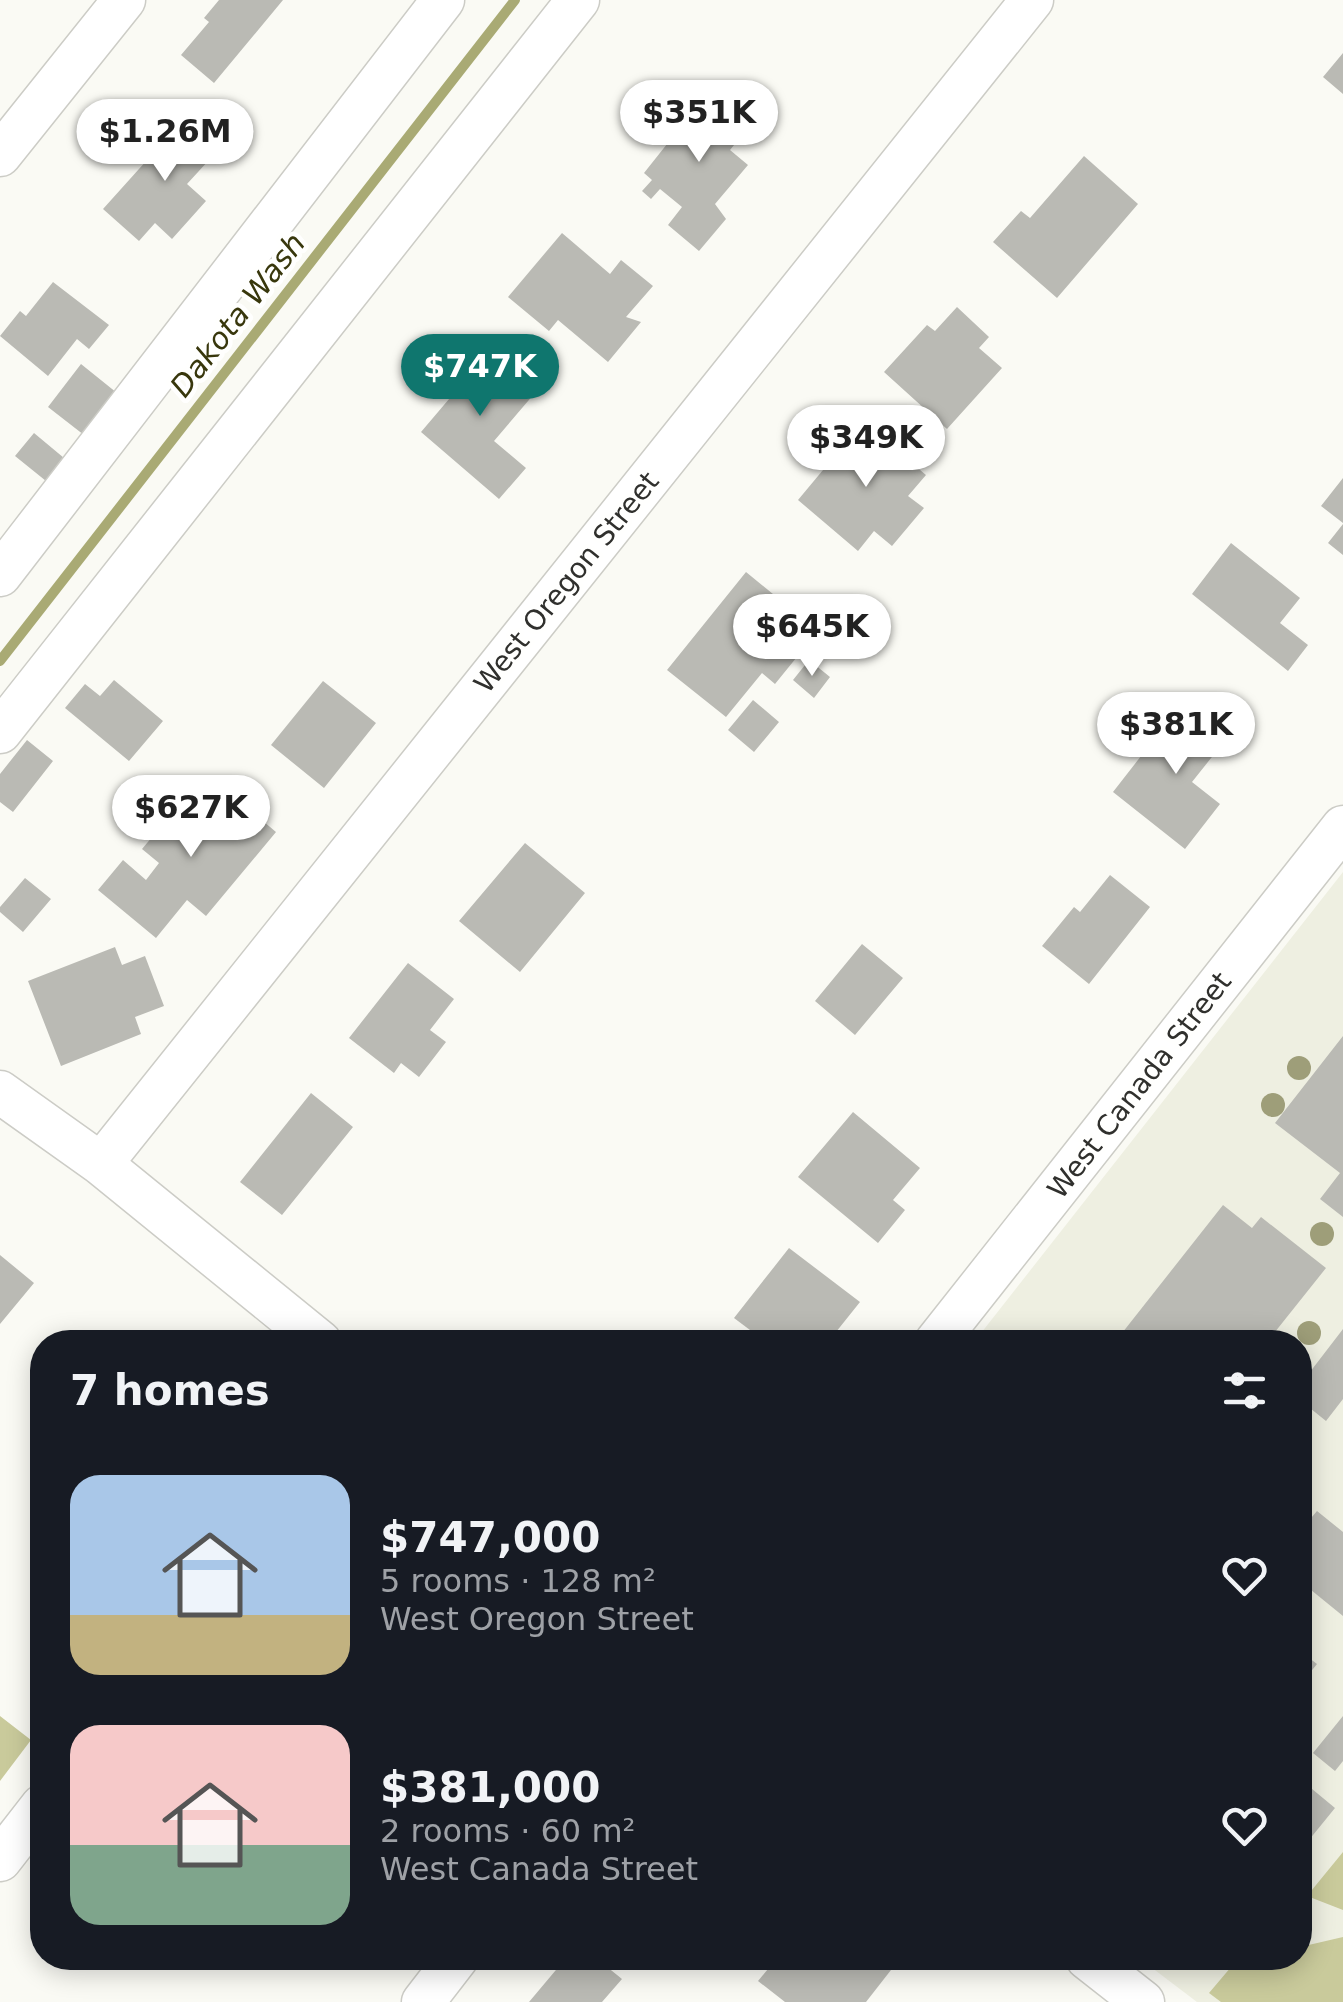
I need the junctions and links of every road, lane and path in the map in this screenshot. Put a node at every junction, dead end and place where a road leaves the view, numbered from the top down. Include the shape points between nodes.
1 (124, 0) edge
2 (443, 0) edge
3 (578, 0) edge
4 (1032, 0) edge
5 (0, 155) edge
6 (0, 576) edge
7 (0, 732) edge
8 (1343, 827) edge
9 (0, 1092) edge
10 (101, 1164) junction
11 (305, 1330) edge
12 (945, 1330) edge
13 (30, 1821) edge
14 (0, 1860) edge
15 (447, 1970) edge
16 (1102, 1970) edge
17 (422, 2002) edge
18 (1143, 2002) edge

1 - 5 street
2 - 6 street
3 - 7 street
4 - 10 street, West Oregon Street
8 - 12 street, West Canada Street
9 - 10 street
10 - 11 street
13 - 14 street
15 - 17 street
16 - 18 street

